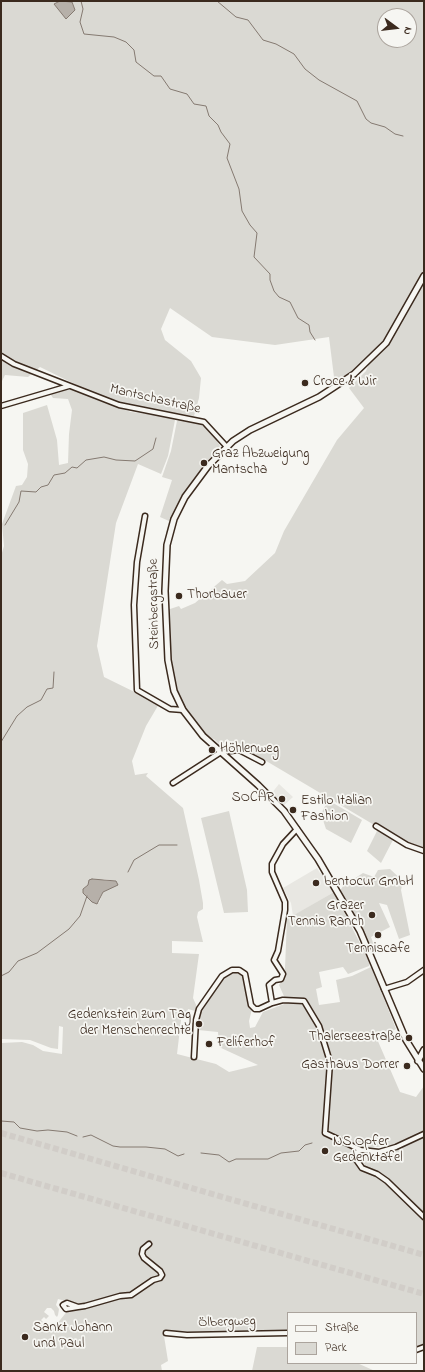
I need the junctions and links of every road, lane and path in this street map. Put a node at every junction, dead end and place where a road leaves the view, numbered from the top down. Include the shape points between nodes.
1 (424, 276) edge
2 (1, 356) edge
3 (69, 386) junction
4 (1, 406) edge
5 (227, 447) junction
6 (145, 516) dead end
7 (183, 710) junction
8 (221, 752) junction
9 (262, 762) dead end
10 (174, 783) dead end
11 (376, 826) dead end
12 (297, 829) junction
13 (424, 851) edge
14 (424, 970) edge
15 (384, 989) junction
16 (272, 1003) junction
17 (424, 1050) edge
18 (194, 1057) dead end
19 (418, 1061) junction
20 (424, 1069) edge
21 (424, 1134) edge
22 (361, 1150) junction
23 (424, 1217) edge
24 (149, 1244) dead end
25 (78, 1307) dead end
26 (166, 1333) dead end
27 (287, 1333) edge

1 - 5 main road, Steinbergstraße via 386,343 354,374 319,397 250,430
2 - 3 street, Mantschastraße via 14,364
3 - 4 street
3 - 5 street, Mantschastraße via 119,405 204,422
5 - 7 main road, Steinbergstraße via 208,466 185,497 174,519 167,545 165,591 168,660 174,691
6 - 7 street, Steinbergstraße via 134,605 136,690 170,709
7 - 8 main road, Steinbergstraße via 203,736
8 - 9 street via 239,750
8 - 10 street
8 - 12 main road, Steinbergstraße via 284,811
11 - 13 street via 407,845
12 - 15 main road, Steinbergstraße via 353,917
12 - 16 street via 282,844 272,864 272,872 285,902 278,951 274,960 283,974 281,979 275,980 269,986
14 - 15 street via 407,982
15 - 19 main road, Steinbergstraße
16 - 18 street via 259,1009 251,1005 245,974 239,970 232,970 222,976 199,1009
16 - 22 street via 283,1000 304,1001 312,1013 330,1062 325,1133
17 - 19 main road
19 - 20 main road, Steinbergstraße
21 - 22 street via 379,1152
22 - 23 street via 356,1154 358,1164 387,1181
24 - 25 street via 143,1249 142,1254 160,1271 162,1277 130,1295
26 - 27 street, Ölbergweg

